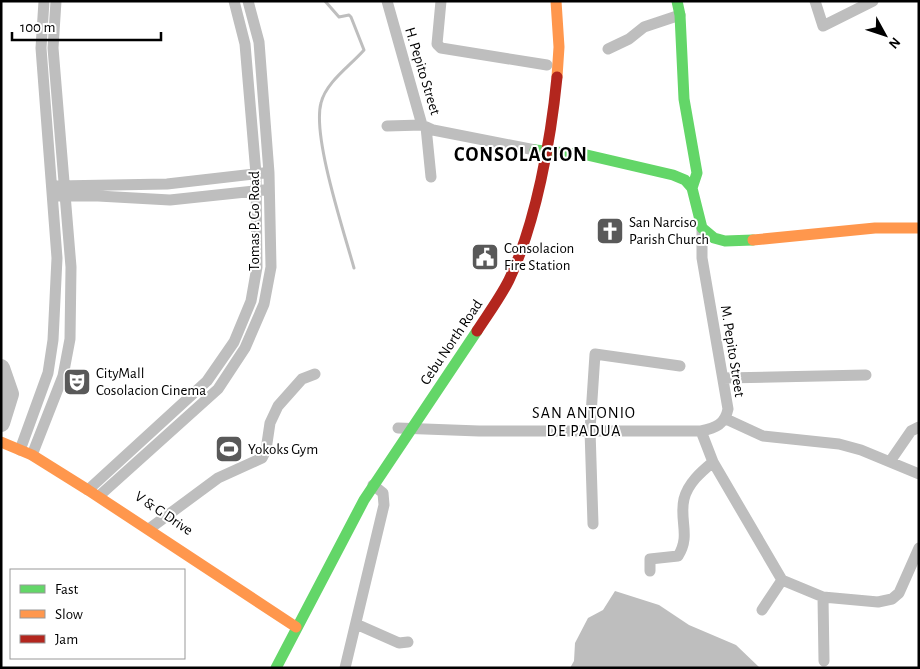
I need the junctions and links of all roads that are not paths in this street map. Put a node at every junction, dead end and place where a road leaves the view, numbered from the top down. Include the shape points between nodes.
1 (44, 1) edge
2 (56, 1) edge
3 (234, 1) edge
4 (248, 1) edge
5 (387, 1) edge
6 (441, 1) edge
7 (544, 1) edge
8 (556, 1) edge
9 (677, 1) edge
10 (815, 1) edge
11 (873, 1) edge
12 (680, 15) junction
13 (608, 49) dead end
14 (547, 65) junction
15 (544, 83) dead end
16 (387, 126) dead end
17 (424, 126) junction
18 (538, 127) dead end
19 (540, 151) junction
20 (532, 163) dead end
21 (270, 173) junction
22 (256, 174) junction
23 (432, 177) dead end
24 (692, 188) junction
25 (270, 190) junction
26 (59, 191) junction
27 (256, 191) junction
28 (702, 228) junction
29 (919, 228) edge
30 (515, 231) dead end
31 (510, 244) dead end
32 (478, 308) dead end
33 (680, 366) dead end
34 (314, 374) dead end
35 (866, 375) dead end
36 (723, 378) junction
37 (726, 419) junction
38 (919, 427) edge
39 (404, 428) junction
40 (590, 430) junction
41 (701, 431) junction
42 (3, 442) edge
43 (21, 446) junction
44 (33, 451) junction
45 (890, 460) junction
46 (713, 462) junction
47 (919, 474) edge
48 (373, 485) junction
49 (91, 487) junction
50 (102, 494) junction
51 (593, 524) dead end
52 (152, 527) junction
53 (327, 545) dead end
54 (919, 548) edge
55 (650, 570) dead end
56 (782, 580) junction
57 (823, 597) junction
58 (762, 610) dead end
59 (291, 621) junction
60 (356, 624) junction
61 (408, 642) dead end
62 (274, 647) dead end
63 (824, 661) dead end
64 (263, 668) edge
65 (276, 668) edge
66 (345, 668) edge

1 - 26 street via 41,48
2 - 26 street via 53,48
3 - 22 street, Tomas P. Go Road via 245,44
4 - 21 street, Tomas P. Go Road via 259,42
5 - 17 street, H. Pepito Street
6 - 14 street via 437,44 441,48
7 - 14 main road via 548,26
8 - 19 main road, Cebu North Road via 560,62
9 - 12 main road, M. Pepito Street
10 - 11 street via 823,26
12 - 13 street via 644,27
12 - 24 main road, M. Pepito Street via 684,99 697,173
14 - 15 main road
16 - 17 street
17 - 19 street, H. Pepito Street
17 - 23 street
18 - 19 main road, Cebu North Road
19 - 20 main road, Cebu North Road
19 - 24 main road via 587,155 673,175 685,180
19 - 39 main road, Cebu North Road via 526,239 508,281
21 - 22 street
21 - 25 street, Tomas P. Go Road
22 - 26 street
22 - 27 street, Tomas P. Go Road
24 - 28 main road, M. Pepito Street
25 - 27 street
25 - 50 street, Tomas P. Go Road via 271,267 264,304 245,348 218,389
26 - 27 street via 170,200
26 - 43 street via 53,340 48,373
26 - 44 street via 71,267 70,339 63,376
27 - 49 street, Tomas P. Go Road via 258,267 251,301 234,342 207,380
28 - 29 main road via 714,238 725,241 875,228
28 - 36 street, M. Pepito Street via 702,258
30 - 31 main road
32 - 39 main road, Cebu North Road
33 - 40 street via 595,354
34 - 52 street via 302,379 278,406 270,423 262,458 218,478
35 - 36 street
36 - 37 street, M. Pepito Street via 728,409
37 - 41 street, M. Pepito Street
37 - 45 street via 763,436 839,444
38 - 45 street via 911,431
39 - 40 street, M. Pepito Street
39 - 48 main road, Cebu North Road
39 - 53 main road, Cebu North Road via 355,494
40 - 41 street, M. Pepito Street
40 - 51 street
41 - 46 street
42 - 43 main road, V & G Drive
43 - 44 main road, V & G Drive
44 - 49 main road, V & G Drive
45 - 47 street
46 - 55 street via 696,477 684,497 685,545 678,556 650,559
46 - 56 street
48 - 59 main road, Cebu North Road
48 - 60 street via 383,493 384,505
49 - 50 main road, V & G Drive
50 - 52 main road, V & G Drive
52 - 59 main road, V & G Drive
54 - 57 street via 899,593 892,599 878,602
56 - 57 street
56 - 58 street
57 - 63 street
59 - 65 main road, Cebu North Road
60 - 61 street via 399,643
60 - 66 street
62 - 64 main road

